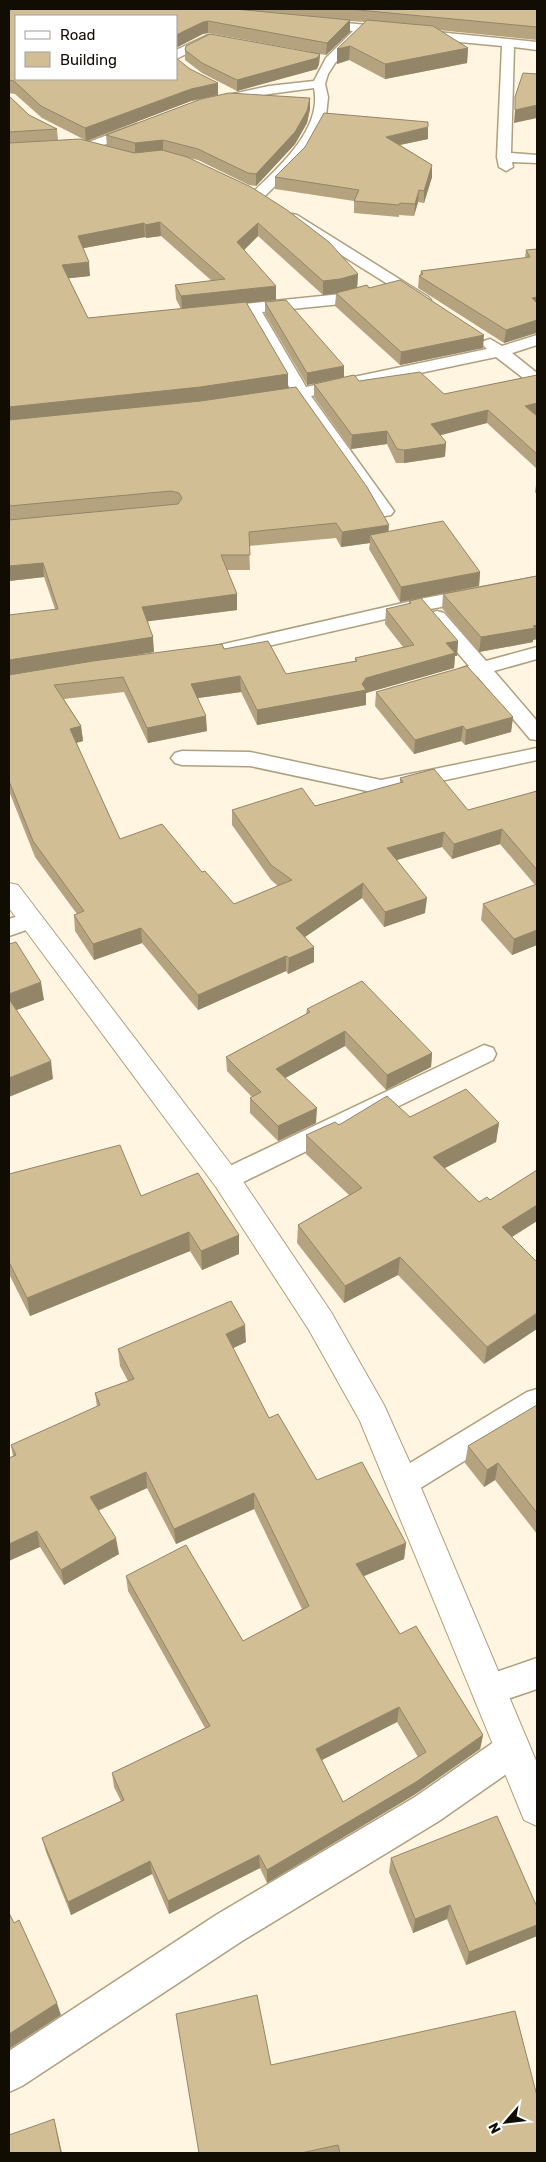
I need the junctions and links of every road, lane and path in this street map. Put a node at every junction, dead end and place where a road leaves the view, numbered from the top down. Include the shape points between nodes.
1 (306, 22) edge
2 (362, 29) junction
3 (224, 42) edge
4 (508, 43) junction
5 (537, 46) edge
6 (179, 59) edge
7 (319, 84) junction
8 (221, 89) dead end
9 (234, 98) junction
10 (206, 104) edge
11 (151, 123) edge
12 (58, 134) edge
13 (84, 146) junction
14 (9, 151) edge
15 (113, 155) edge
16 (537, 158) edge
17 (241, 188) edge
18 (257, 196) junction
19 (396, 283) junction
20 (252, 308) junction
21 (437, 308) edge
22 (203, 314) edge
23 (478, 335) edge
24 (537, 340) edge
25 (502, 351) junction
26 (537, 381) edge
27 (301, 394) junction
28 (256, 400) edge
29 (385, 511) dead end
30 (537, 583) edge
31 (425, 604) junction
32 (209, 652) edge
33 (537, 653) edge
34 (482, 669) junction
35 (446, 679) edge
36 (537, 734) edge
37 (537, 754) edge
38 (182, 758) dead end
39 (9, 891) edge
40 (19, 924) edge
41 (484, 1054) dead end
42 (226, 1179) junction
43 (537, 1401) edge
44 (404, 1482) junction
45 (537, 1674) edge
46 (490, 1689) junction
47 (513, 1748) junction
48 (537, 1807) edge
49 (9, 2073) edge

1 - 2 street
2 - 4 street
2 - 7 street via 325,60
3 - 6 street via 208,39
4 - 5 street
4 - 16 street via 505,162
7 - 9 street
7 - 18 street via 322,96 319,116 296,158
8 - 9 street
9 - 10 street
11 - 13 street
12 - 13 street
13 - 14 street
13 - 15 street
17 - 18 street
18 - 19 street
19 - 20 street via 350,298
19 - 21 street
20 - 22 street
20 - 27 street
23 - 25 street
24 - 25 street
25 - 26 street
25 - 27 street
27 - 28 street
27 - 29 street
30 - 31 street
31 - 32 street
31 - 34 street
33 - 34 street
34 - 35 street
34 - 36 street
37 - 38 street via 381,787 250,759
39 - 40 street
40 - 42 street
41 - 42 street
42 - 44 street via 320,1321 374,1415
43 - 44 street
44 - 46 street
45 - 46 street
46 - 47 street
47 - 48 street
47 - 49 street via 427,1809 229,1928

